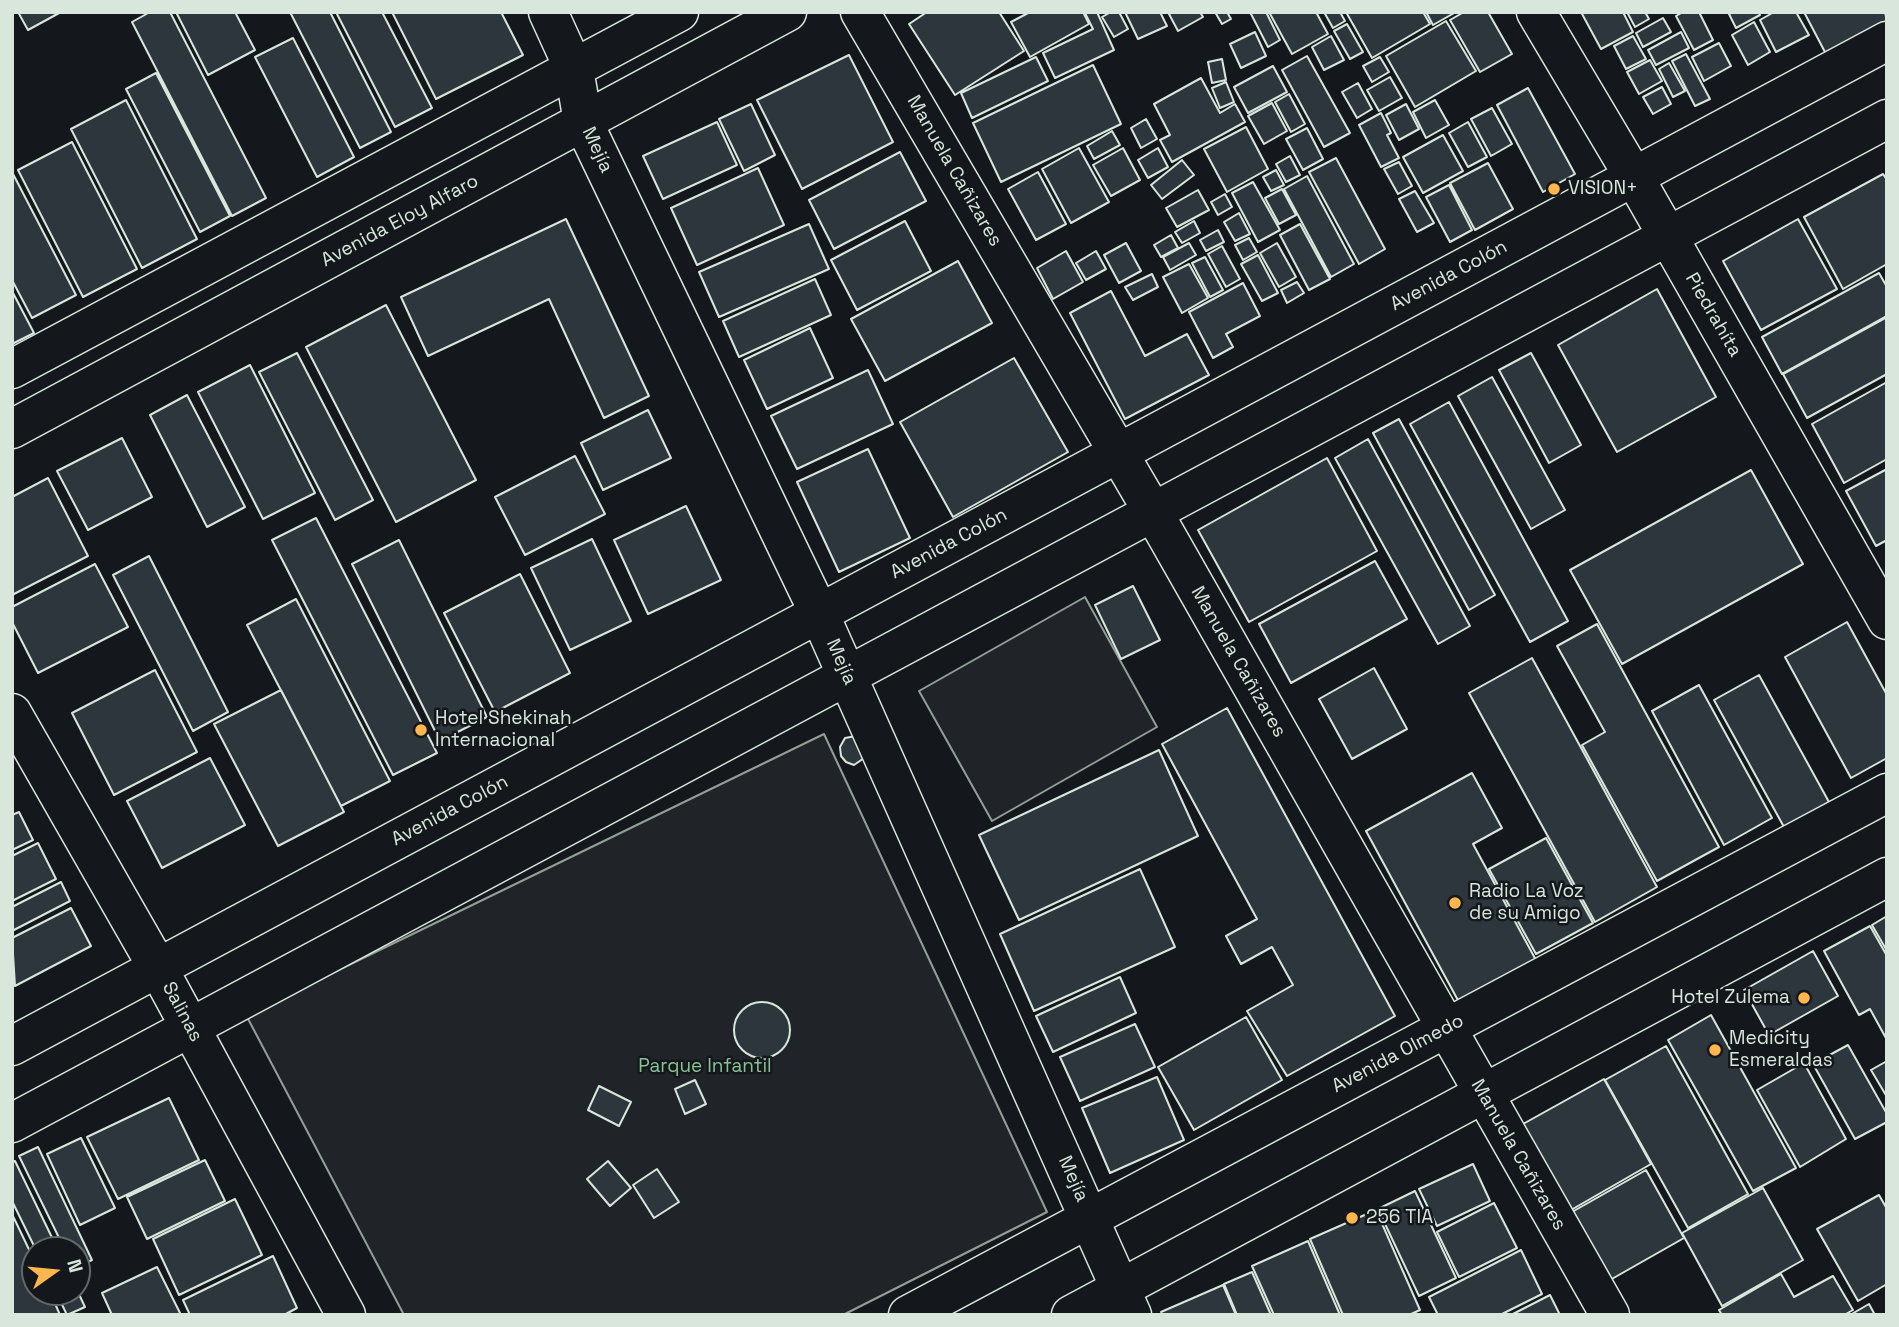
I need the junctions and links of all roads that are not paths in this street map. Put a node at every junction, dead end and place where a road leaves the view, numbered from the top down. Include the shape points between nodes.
1 (548, 12) edge
2 (679, 12) edge
3 (787, 12) edge
4 (860, 12) edge
5 (1536, 12) edge
6 (1887, 41) edge
7 (574, 69) junction
8 (1887, 119) edge
9 (583, 122) junction
10 (1634, 177) junction
11 (1668, 236) junction
12 (12, 369) edge
13 (12, 429) edge
14 (1119, 453) junction
15 (1153, 512) junction
16 (819, 613) junction
17 (1887, 620) edge
18 (848, 676) junction
19 (12, 713) edge
20 (1887, 793) edge
21 (1887, 877) edge
22 (158, 968) junction
23 (190, 1027) junction
24 (1447, 1028) junction
25 (12, 1046) edge
26 (1483, 1093) junction
27 (12, 1122) edge
28 (1090, 1216) junction
29 (1127, 1301) edge
30 (346, 1315) edge
31 (908, 1315) edge
32 (1071, 1315) edge
33 (1610, 1315) edge

1 - 7 street, Mejía
2 - 7 street
3 - 9 street, Avenida Eloy Alfaro
4 - 14 street, Manuela Cañizares
5 - 10 street, Piedrahíta
6 - 10 street, Avenida Colón
7 - 9 street, Mejía
7 - 12 street
8 - 11 street
9 - 13 street, Avenida Eloy Alfaro
9 - 16 street, Mejía
10 - 11 street, Piedrahíta
10 - 14 street, Avenida Colón
11 - 15 street
11 - 17 street, Piedrahíta
14 - 15 street, Manuela Cañizares
14 - 16 street, Avenida Colón
15 - 18 street
15 - 24 street, Manuela Cañizares
16 - 18 street, Mejía
16 - 22 street, Avenida Colón
18 - 23 street
18 - 28 street, Mejía
19 - 22 street, Salinas
20 - 24 street, Avenida Olmedo
21 - 26 street
22 - 23 street, Salinas
22 - 25 street, Avenida Colón
23 - 27 street
23 - 30 street, Salinas
24 - 26 street, Manuela Cañizares
24 - 28 street, Avenida Olmedo
26 - 29 street
26 - 33 street, Manuela Cañizares
28 - 29 street, Mejía
28 - 31 street, Avenida Olmedo
29 - 32 street

